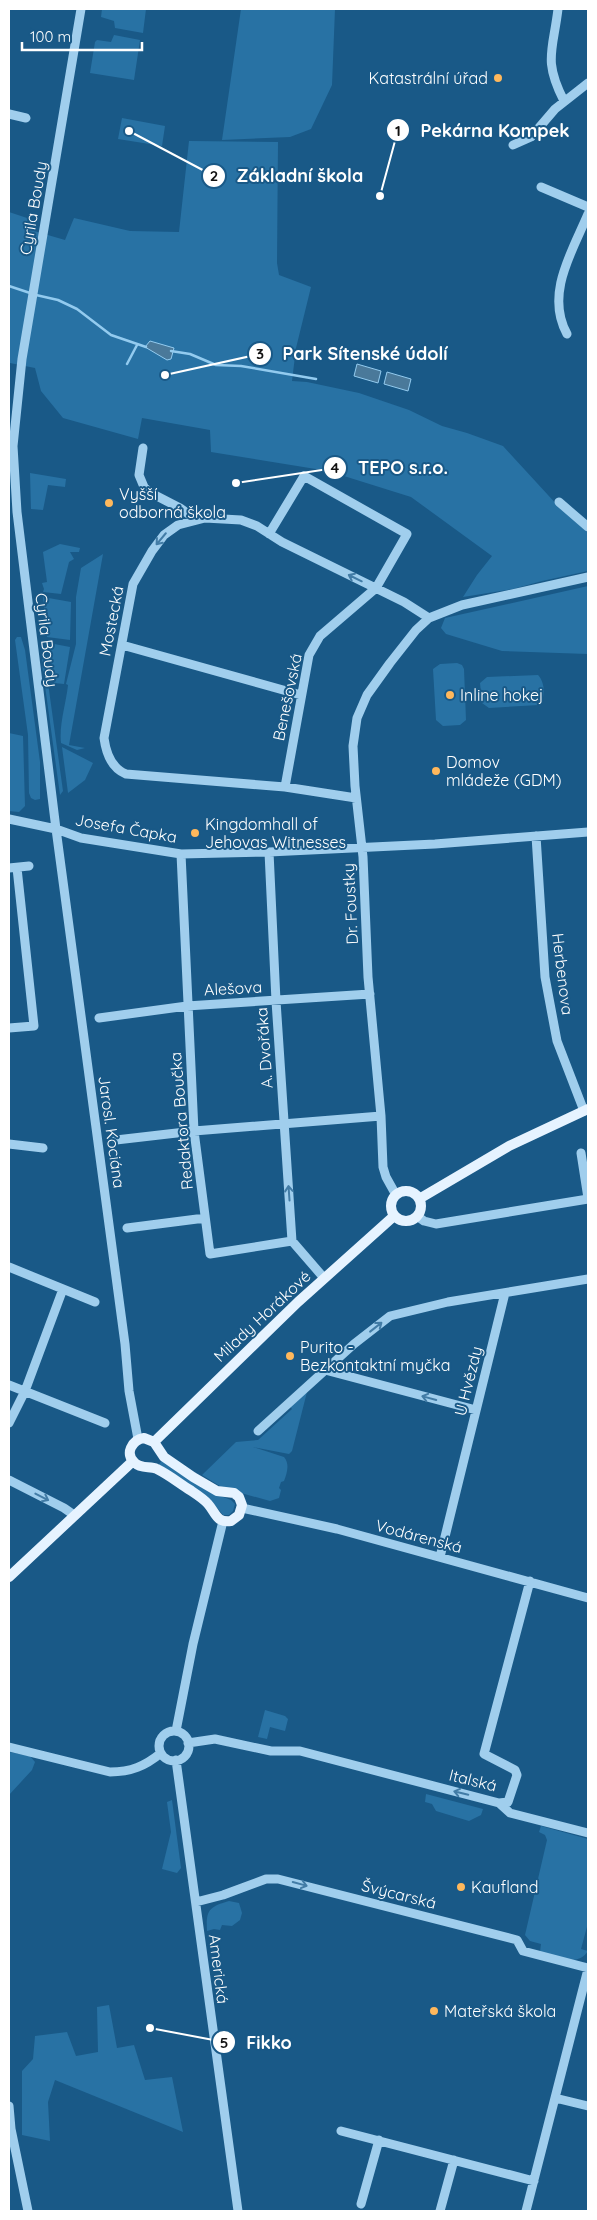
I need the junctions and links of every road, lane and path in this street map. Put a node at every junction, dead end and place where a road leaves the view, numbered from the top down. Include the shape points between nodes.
1 (81, 9) edge
2 (558, 9) edge
3 (588, 83) edge
4 (564, 101) junction
5 (9, 114) edge
6 (26, 118) dead end
7 (517, 144) dead end
8 (541, 187) dead end
9 (588, 207) edge
10 (588, 214) edge
11 (567, 334) dead end
12 (143, 448) dead end
13 (11, 477) edge
14 (559, 502) dead end
15 (197, 520) junction
16 (588, 527) edge
17 (269, 534) junction
18 (588, 577) edge
19 (376, 588) junction
20 (429, 618) junction
21 (122, 644) junction
22 (301, 695) junction
23 (285, 786) junction
24 (356, 798) junction
25 (9, 819) edge
26 (56, 829) junction
27 (588, 832) edge
28 (536, 836) junction
29 (360, 847) junction
30 (269, 852) junction
31 (181, 854) junction
32 (29, 866) dead end
33 (13, 868) edge
34 (370, 994) junction
35 (276, 1001) junction
36 (187, 1006) junction
37 (99, 1018) dead end
38 (9, 1028) edge
39 (586, 1110) edge
40 (381, 1116) junction
41 (284, 1125) junction
42 (194, 1132) junction
43 (116, 1140) dead end
44 (9, 1144) edge
45 (43, 1148) dead end
46 (581, 1153) dead end
47 (396, 1195) junction
48 (419, 1199) junction
49 (588, 1199) edge
50 (394, 1216) junction
51 (417, 1216) junction
52 (205, 1218) junction
53 (127, 1228) dead end
54 (292, 1241) junction
55 (9, 1267) edge
56 (324, 1278) junction
57 (588, 1279) edge
58 (63, 1289) junction
59 (505, 1293) junction
60 (94, 1302) dead end
61 (325, 1370) junction
62 (9, 1385) edge
63 (25, 1391) junction
64 (476, 1410) junction
65 (9, 1423) edge
66 (105, 1423) dead end
67 (258, 1431) dead end
68 (138, 1439) junction
69 (154, 1442) junction
70 (133, 1462) junction
71 (9, 1480) edge
72 (242, 1508) junction
73 (74, 1515) junction
74 (223, 1521) junction
75 (440, 1558) junction
76 (10, 1572) edge
77 (530, 1581) junction
78 (588, 1598) edge
79 (176, 1731) junction
80 (188, 1742) junction
81 (9, 1747) edge
82 (161, 1753) junction
83 (176, 1760) junction
84 (504, 1802) junction
85 (588, 1833) edge
86 (196, 1902) junction
87 (588, 1968) edge
88 (555, 2098) junction
89 (9, 2106) edge
90 (588, 2106) edge
91 (341, 2131) dead end
92 (379, 2140) junction
93 (454, 2160) junction
94 (534, 2181) junction
95 (361, 2204) dead end
96 (28, 2211) edge
97 (238, 2211) edge
98 (440, 2211) edge
99 (526, 2211) edge

1 - 13 street, Cyrila Boudy via 22,359
2 - 4 street via 550,66
3 - 4 street
4 - 7 street via 531,137
5 - 6 street
8 - 9 street
10 - 11 street via 563,272 559,290 560,322
12 - 15 street via 139,475 142,484 149,492
13 - 26 street, Cyrila Boudy
14 - 16 street
15 - 17 street, Mostecká via 241,520
15 -> 21 street, Mostecká via 178,525 164,535 145,562 133,584
19 -> 17 street, Mostecká
17 - 19 street, Benešovská via 304,476 407,534
18 - 20 street, Dr. Foustky via 462,605
19 - 20 street, Mostecká
19 - 22 street, Benešovská via 320,636 308,655
20 - 24 street, Dr. Foustky via 403,646 362,706 353,746
21 - 22 street
21 - 23 street, Mostecká via 104,738 107,754 116,768 126,774
22 - 23 street, Benešovská
23 - 24 street, Mostecká
24 - 29 street, Dr. Foustky
25 - 26 street, Josefa Čapka
26 - 31 street, Josefa Čapka via 81,838
26 - 68 street, Jarosl. Kociána via 126,1344 129,1391
27 - 28 street, Josefa Čapka
28 - 29 street, Josefa Čapka
28 - 39 street, Herbenova via 545,977 557,1040
29 - 30 street, Josefa Čapka
29 - 34 street, Dr. Foustky
30 - 31 street, Josefa Čapka
30 - 35 street, A. Dvořáka
31 - 36 street, Redaktora Boučka
32 - 33 street
33 - 38 street via 34,1026
34 - 35 street, Alešova
34 - 40 street, Dr. Foustky
35 - 36 street, Alešova
35 - 41 street, A. Dvořáka
36 - 37 street, Alešova
36 - 42 street, Redaktora Boučka
39 - 48 main road via 509,1146
40 - 41 street
40 - 47 street, Dr. Foustky via 383,1167
41 - 42 street
54 -> 41 street, A. Dvořáka
42 - 43 street
42 - 52 street, Redaktora Boučka
44 - 45 street
46 - 49 street
47 - 48 main road via 410,1192
47 - 50 main road via 391,1207
48 - 51 main road via 421,1207
49 - 51 street via 436,1224
50 - 51 main road via 403,1221
50 - 56 main road, Milady Horákové
52 - 53 street
52 - 54 street, Redaktora Boučka via 210,1254
54 - 56 street
55 - 58 street
56 - 69 main road, Milady Horákové
57 - 59 street
58 - 60 street
58 - 63 street
61 -> 59 street via 390,1316
59 - 64 street, U Hvězdy
64 -> 61 street
61 - 67 street
62 - 63 street
63 - 65 street
63 - 66 street
64 - 75 street, U Hvězdy
68 - 69 main road
68 - 70 main road via 131,1445
69 - 72 main road via 164,1457 193,1477 217,1491 234,1494
70 - 73 main road
70 - 74 main road via 155,1468 177,1481 208,1503 215,1517
71 -> 73 street
72 - 74 main road via 235,1519
72 - 75 street, Vodárenská
73 - 76 main road
74 - 79 street
75 - 77 street, Vodárenská
77 - 78 street, Vodárenská
77 - 84 street, Italská via 484,1754 515,1770 518,1775
79 - 80 street via 183,1734
79 - 82 street via 162,1737
80 - 83 street via 187,1753
84 -> 80 street, Italská via 294,1751 271,1751 215,1739
81 - 82 street via 110,1772 140,1768
82 - 83 street
83 - 86 street, Americká
84 - 85 street via 510,1812
86 -> 87 street, Švýcarská via 278,1878 517,1940 523,1951
86 - 97 street, Americká
87 - 88 street
88 - 90 street
88 - 94 street
89 - 96 street
91 - 92 street
92 - 93 street
92 - 95 street
93 - 94 street
93 - 98 street
94 - 99 street

